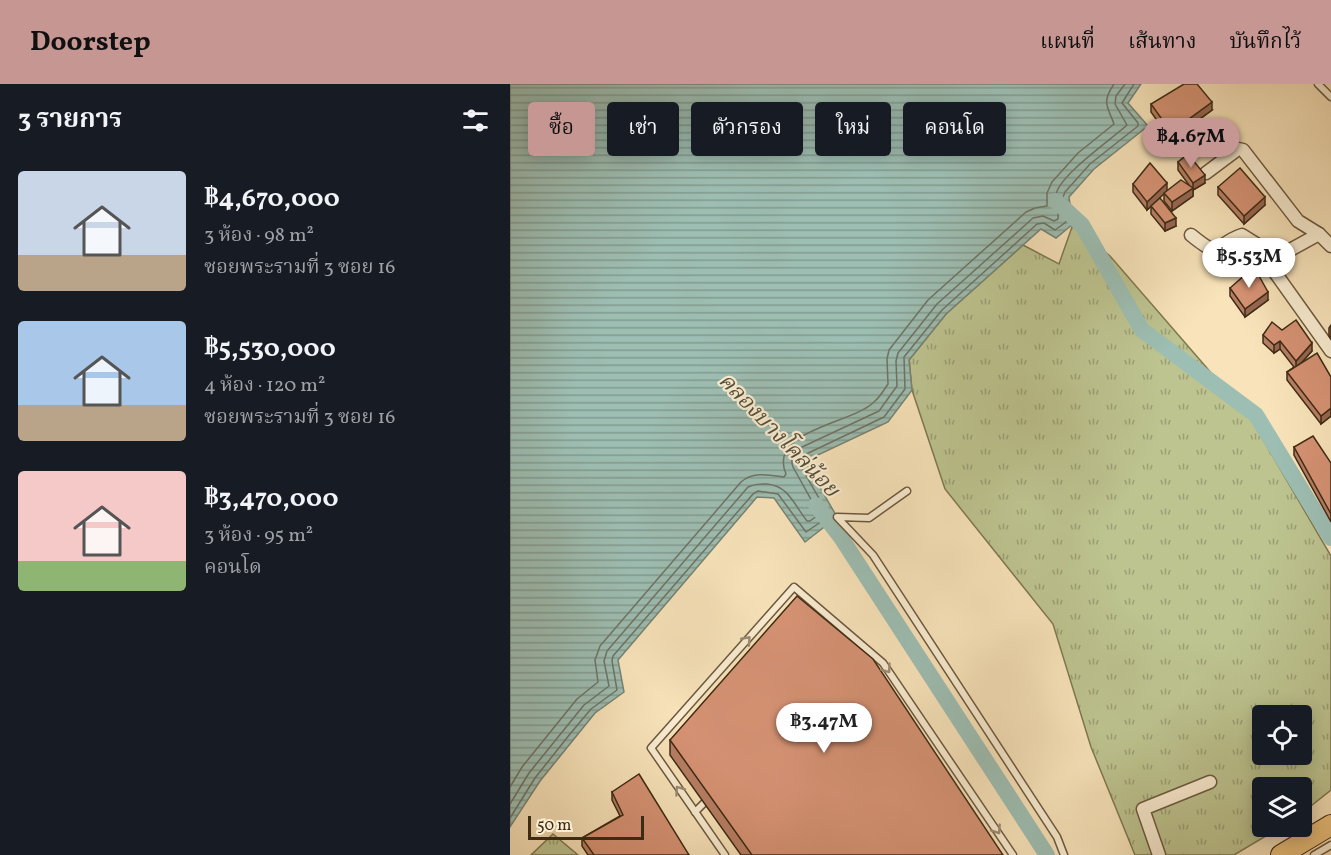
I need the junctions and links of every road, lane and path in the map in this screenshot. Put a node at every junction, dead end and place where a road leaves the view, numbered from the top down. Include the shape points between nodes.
1 (1318, 84) edge
2 (1331, 97) edge
3 (1206, 173) edge
4 (1319, 234) junction
5 (1191, 235) dead end
6 (1331, 246) edge
7 (1277, 257) junction
8 (1331, 351) edge
9 (907, 491) dead end
10 (1210, 782) dead end
11 (968, 788) junction
12 (961, 793) edge
13 (712, 794) edge
14 (695, 812) junction
15 (1331, 825) edge
16 (1331, 845) edge
17 (724, 855) edge
18 (1013, 855) edge
19 (1064, 855) edge
20 (1159, 855) edge
21 (1281, 855) edge
22 (1314, 855) edge

1 - 2 lane
3 - 4 street via 1238,148 1243,150 1298,221
4 - 6 street
4 - 7 street
5 - 7 street via 1215,250 1242,235
7 - 8 street via 1269,264
9 - 19 lane via 869,518 837,517 873,555 1057,837
10 - 20 street via 1143,809
11 - 12 lane
14 -> 11 lane via 651,748 794,588 883,663
11 -> 18 lane
13 - 14 lane
14 - 17 lane
15 - 21 main road
16 - 22 lane

